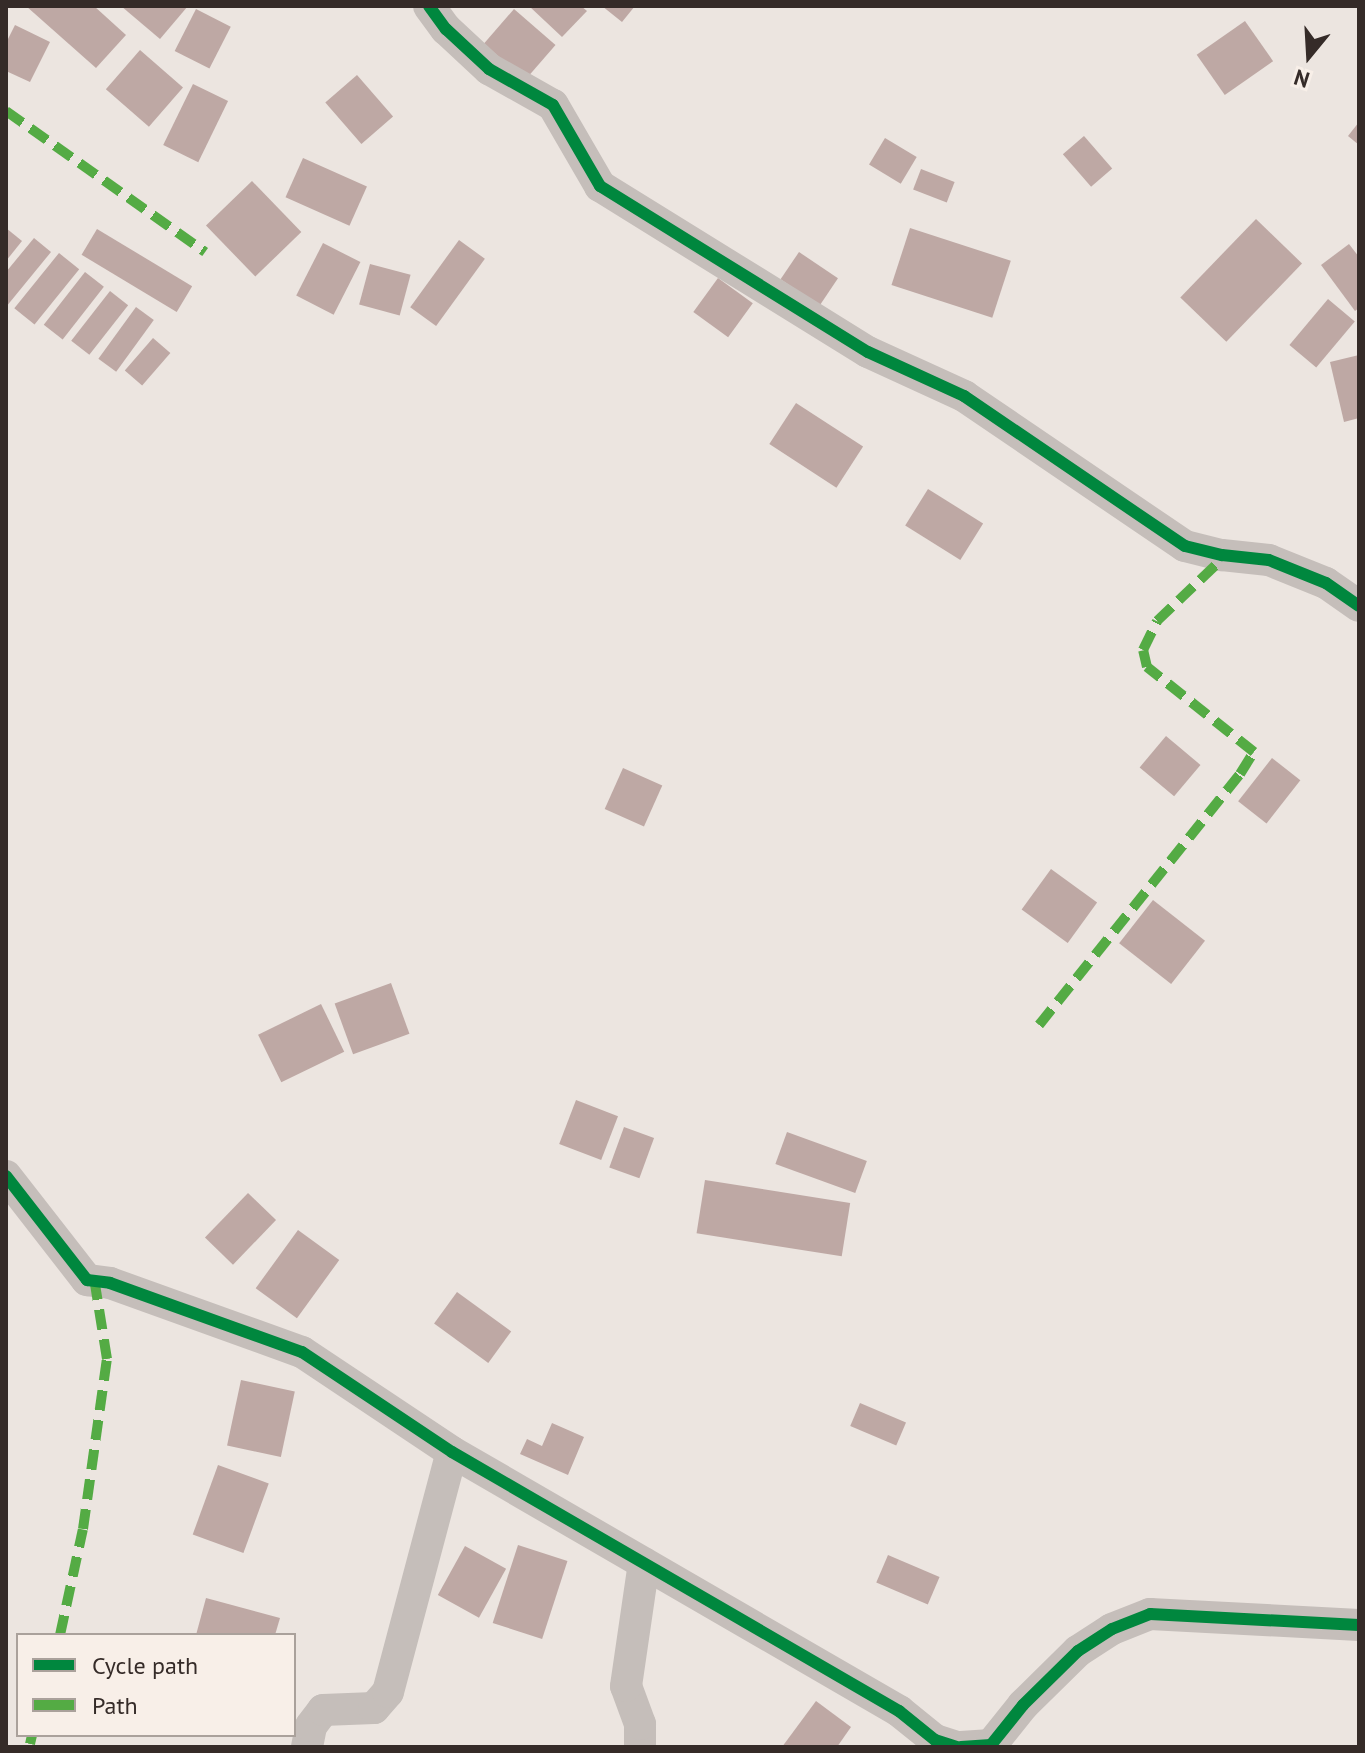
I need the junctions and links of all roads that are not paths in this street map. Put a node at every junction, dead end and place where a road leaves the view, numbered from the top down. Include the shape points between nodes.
1 (429, 6) edge
2 (1359, 606) edge
3 (6, 1176) edge
4 (452, 1452) junction
5 (644, 1563) junction
6 (1359, 1625) edge
7 (975, 1746) edge
8 (307, 1747) edge
9 (640, 1747) edge

1 - 2 street via 489,69 553,105 600,186 868,352 964,396 1185,546 1269,560 1326,583
3 - 4 street via 87,1280 110,1283 302,1352
4 - 5 street
4 - 8 street via 388,1692 374,1708 323,1710 311,1726
5 - 7 street via 899,1711 935,1740
5 - 9 street via 626,1686 640,1724
6 - 7 street via 1150,1614 1112,1629 1078,1651

